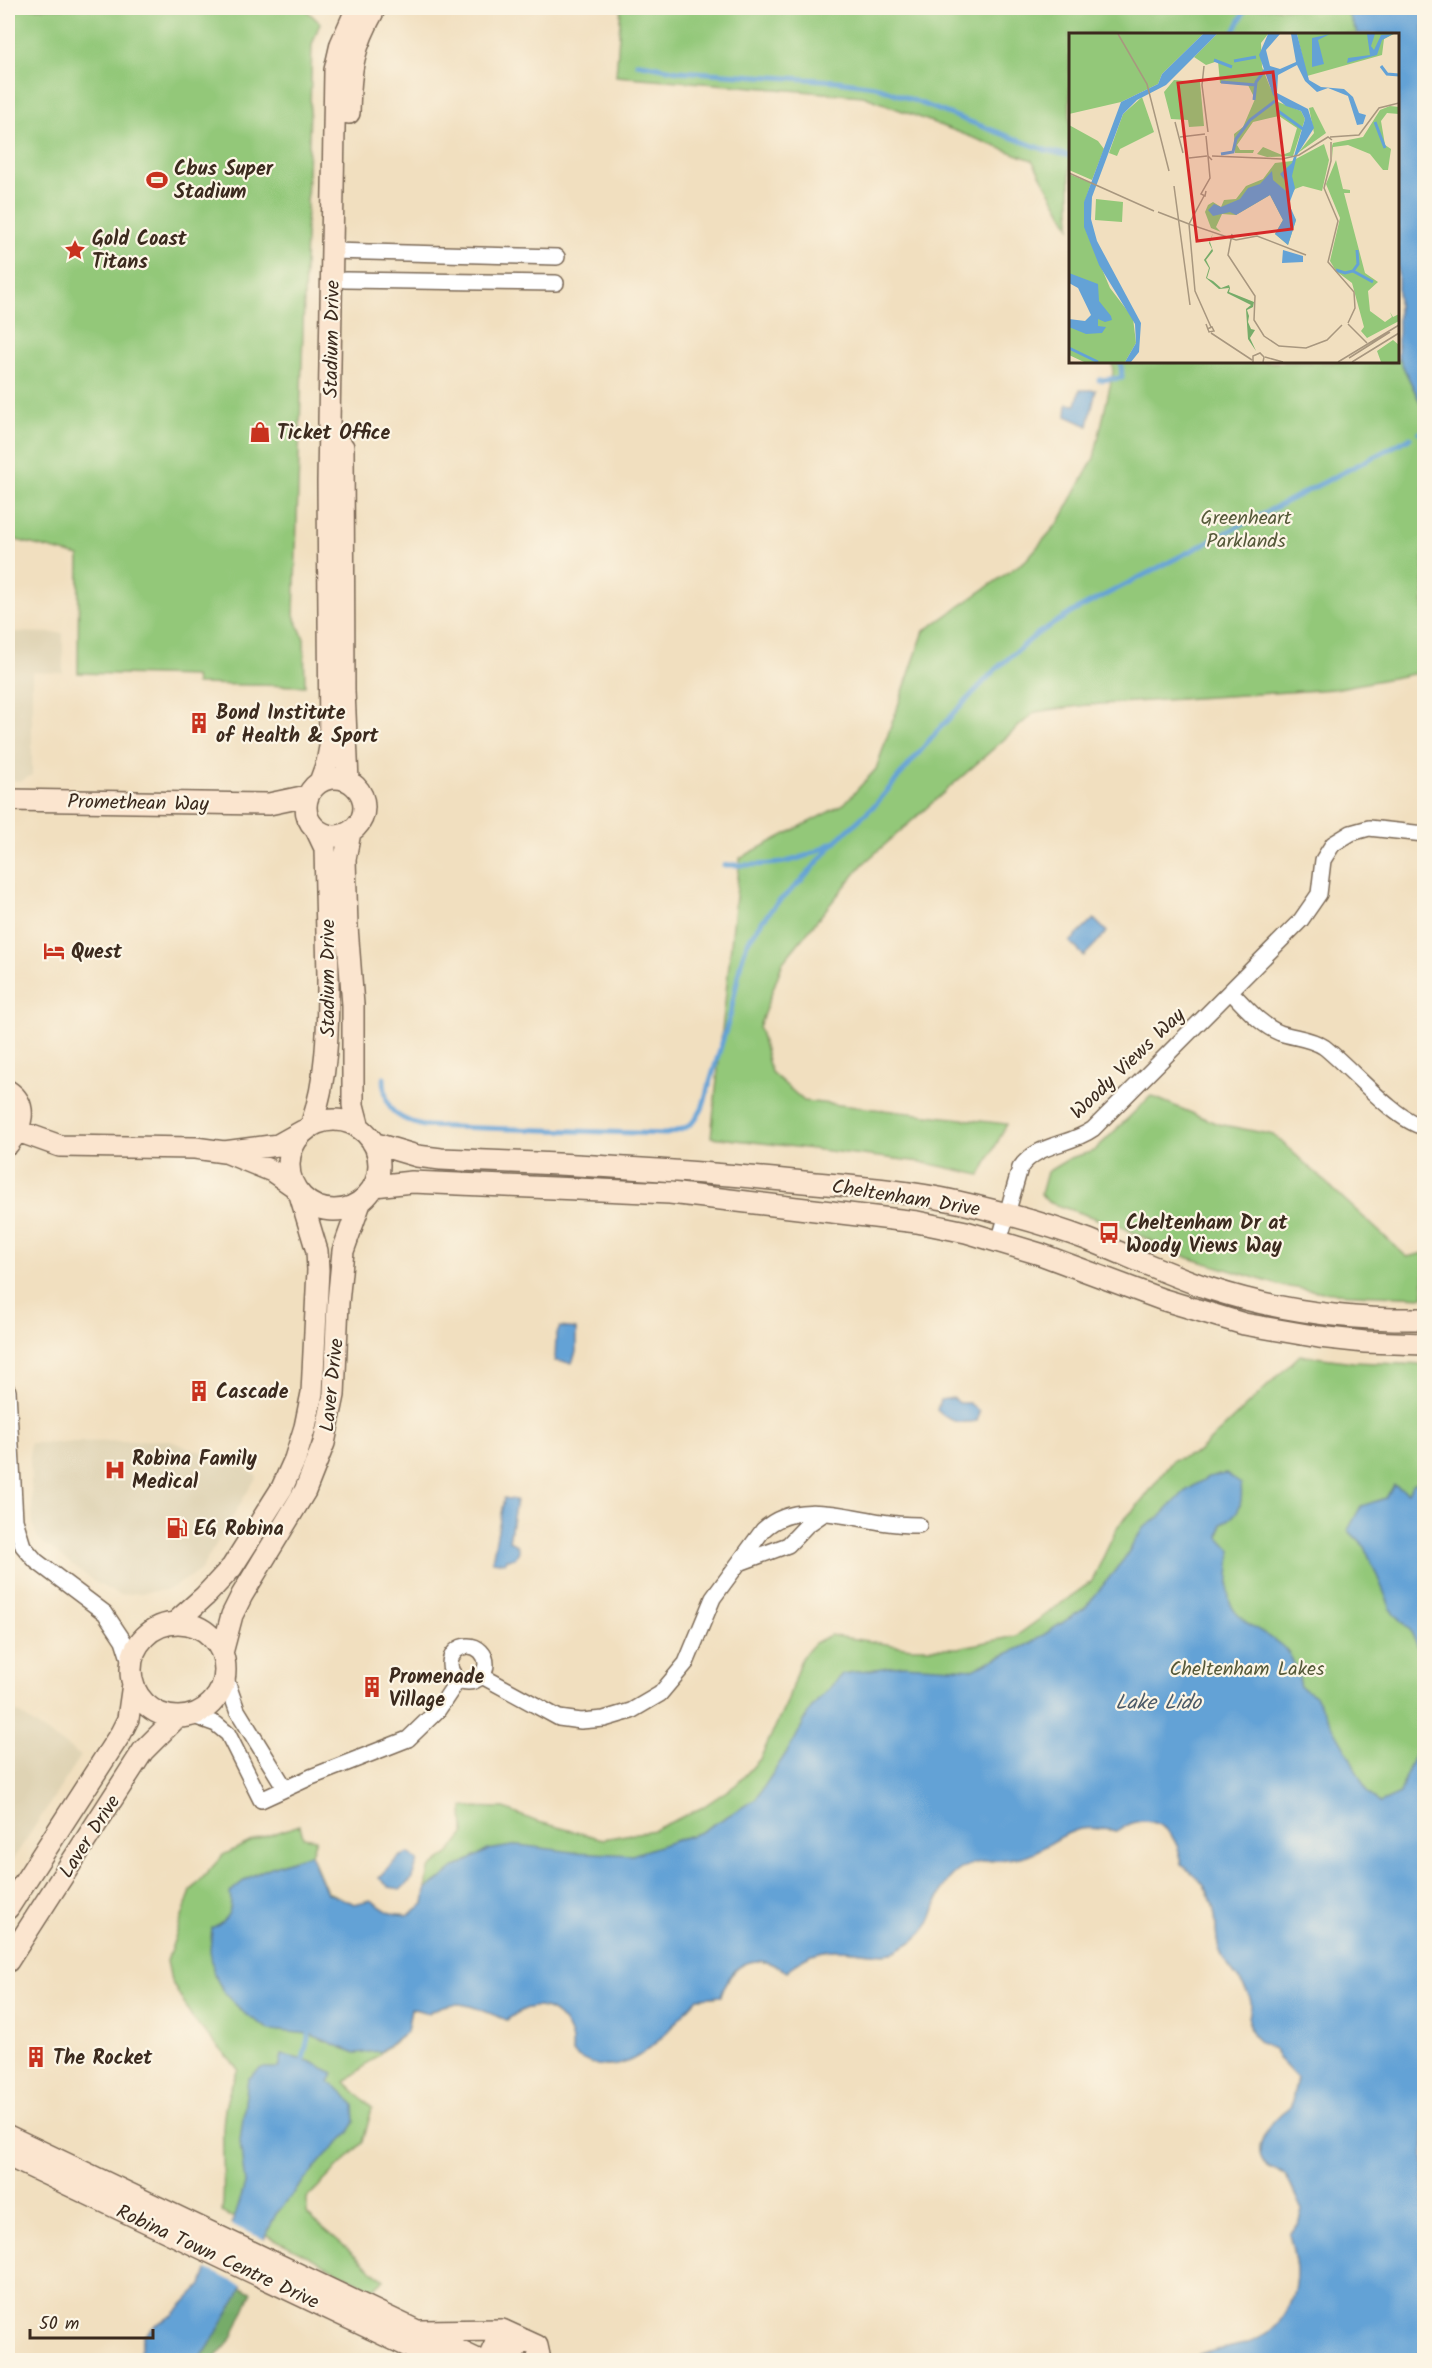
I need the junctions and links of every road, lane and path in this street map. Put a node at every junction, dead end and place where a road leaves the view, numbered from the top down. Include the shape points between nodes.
1 (357, 8) edge
2 (375, 8) edge
3 (339, 251) junction
4 (443, 254) junction
5 (557, 257) dead end
6 (345, 280) junction
7 (444, 281) junction
8 (556, 283) dead end
9 (348, 781) junction
10 (314, 789) junction
11 (8, 800) edge
12 (269, 804) junction
13 (312, 824) junction
14 (350, 832) junction
15 (1425, 834) edge
16 (1230, 991) junction
17 (8, 1092) edge
18 (21, 1110) junction
19 (1425, 1127) edge
20 (307, 1129) junction
21 (366, 1135) junction
22 (13, 1137) edge
23 (60, 1146) junction
24 (224, 1152) junction
25 (374, 1186) junction
26 (297, 1191) junction
27 (360, 1203) junction
28 (1007, 1215) junction
29 (999, 1242) junction
30 (1425, 1319) edge
31 (1425, 1344) edge
32 (8, 1391) edge
33 (823, 1514) junction
34 (918, 1526) dead end
35 (742, 1562) junction
36 (175, 1623) junction
37 (222, 1653) junction
38 (132, 1674) junction
39 (225, 1676) junction
40 (482, 1676) junction
41 (458, 1680) junction
42 (184, 1716) junction
43 (285, 1788) junction
44 (8, 1908) edge
45 (8, 1960) edge
46 (8, 2136) edge
47 (8, 2156) edge
48 (199, 2238) junction
49 (271, 2272) junction
50 (417, 2331) junction
51 (511, 2334) junction
52 (432, 2359) edge
53 (478, 2361) edge
54 (488, 2361) edge
55 (511, 2361) edge
56 (540, 2361) edge

1 - 3 street, Stadium Drive via 341,44 335,70
2 - 3 street, Stadium Drive via 357,42 350,70
3 - 4 street
3 - 6 street, Stadium Drive
3 - 10 street, Stadium Drive via 328,483 330,747
4 - 5 street
4 - 7 street
6 - 7 street
6 - 9 street, Stadium Drive via 343,595
7 - 8 street
9 - 10 street via 329,778
9 - 14 street via 361,794 364,810
10 - 12 street
10 - 13 street via 305,803
11 - 12 street, Promethean Way
12 - 13 street
13 - 14 street via 332,836
13 - 20 street, Stadium Drive via 325,848 327,1022 324,1078
14 - 21 street, Stadium Drive via 345,859 353,1005 352,1096
15 - 16 street, Woody Views Way via 1369,828 1333,844 1323,860 1319,894 1313,903
16 - 19 street via 1263,1023 1323,1047 1406,1120
16 - 28 street, Woody Views Way via 1093,1129 1066,1143 1044,1148 1025,1161
17 - 18 street
18 - 22 street via 21,1121
18 - 23 street
20 - 21 street via 335,1120 348,1122
20 - 24 street via 278,1145
20 - 26 street via 294,1142 289,1156 288,1171
21 - 25 street via 379,1157
21 - 28 street, Cheltenham Drive via 417,1156 441,1159 670,1169 855,1186 959,1202
22 - 23 street
23 - 24 street
24 - 26 street via 272,1171
25 - 27 street
25 - 29 street, Cheltenham Drive via 412,1182 670,1194 917,1222
26 - 27 street via 324,1210 337,1211
26 - 36 street, Laver Drive via 317,1251 318,1270 312,1393 305,1427 282,1488 232,1567
27 - 37 street, Laver Drive via 344,1251 334,1395 324,1443 305,1491 242,1594
28 - 29 street, Woody Views Way
28 - 30 street, Cheltenham Drive via 1087,1240 1239,1297 1322,1313
29 - 31 street, Cheltenham Drive via 1244,1324 1319,1337
32 - 38 street via 15,1520 23,1546 36,1561 105,1613 123,1640
33 - 34 street
33 - 35 street via 788,1545
33 - 35 street via 797,1513 773,1521
35 - 40 street via 712,1598 686,1663 660,1694 631,1711 604,1719 559,1718
36 - 37 street via 204,1630
36 - 38 street via 161,1626 139,1643
37 - 39 street
38 - 42 street via 140,1697 150,1707 162,1714
38 - 44 street, Laver Drive via 128,1719 121,1733
39 - 42 street via 218,1696 201,1711
39 - 43 street via 237,1710
40 - 41 street via 468,1683
40 - 41 street via 485,1658 477,1648 466,1646 456,1650 450,1660 450,1672
41 - 43 street via 438,1710 408,1739
42 - 43 street via 216,1724 228,1734 261,1800
42 - 45 street, Laver Drive via 143,1751
46 - 48 street, Robina Town Centre Drive
47 - 48 street, Robina Town Centre Drive
48 - 49 street, Robina Town Centre Drive
49 - 50 street, Robina Town Centre Drive
49 - 52 street, Robina Town Centre Drive
50 - 51 street
50 - 53 street, Robina Town Centre Drive
51 - 54 street
51 - 55 street
51 - 56 street via 537,2346

